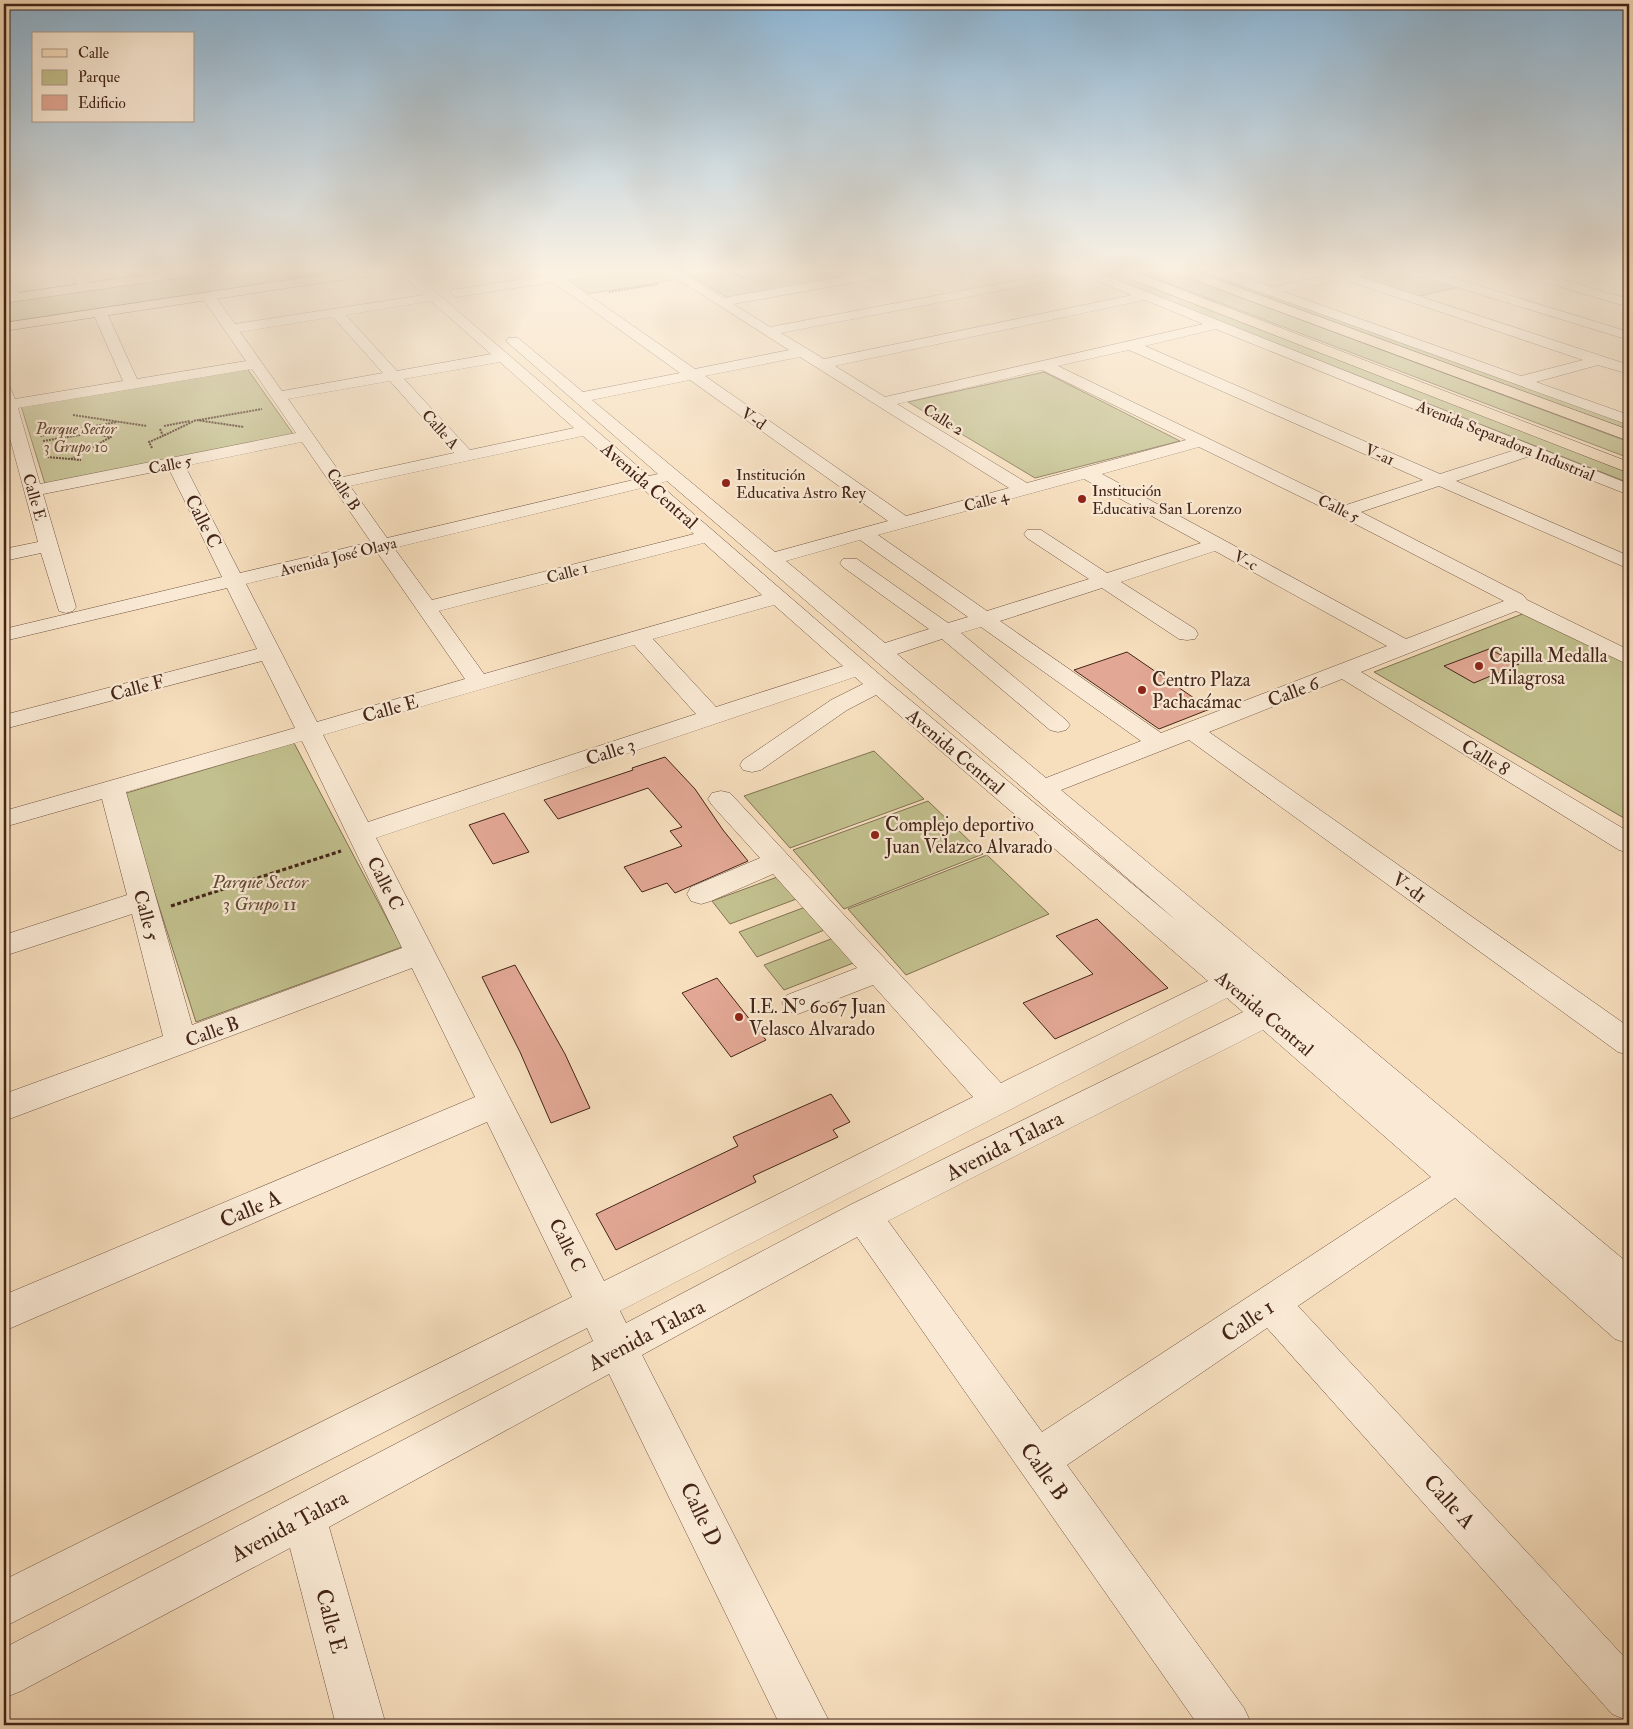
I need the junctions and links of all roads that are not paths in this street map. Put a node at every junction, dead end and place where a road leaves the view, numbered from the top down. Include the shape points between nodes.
1 (116, 349) edge
2 (244, 349) edge
3 (369, 349) edge
4 (495, 349) edge
5 (515, 349) edge
6 (656, 349) edge
7 (797, 349) edge
8 (895, 349) edge
9 (1114, 349) edge
10 (1138, 349) edge
11 (1276, 349) edge
12 (1322, 349) edge
13 (1393, 349) edge
14 (1431, 349) edge
15 (1564, 349) edge
16 (802, 352) junction
17 (1622, 353) dead end
18 (502, 356) junction
19 (1598, 360) junction
20 (255, 364) junction
21 (822, 364) junction
22 (1044, 365) junction
23 (1629, 370) edge
24 (692, 374) junction
25 (394, 376) junction
26 (1521, 381) junction
27 (132, 384) junction
28 (4, 387) edge
29 (278, 396) junction
30 (579, 398) junction
31 (884, 402) junction
32 (9, 405) junction
33 (1629, 420) edge
34 (586, 430) junction
35 (306, 436) junction
36 (1629, 436) edge
37 (1202, 441) junction
38 (20, 445) edge
39 (1526, 452) dead end
40 (466, 456) junction
41 (175, 463) junction
42 (1629, 468) edge
43 (1087, 473) junction
44 (654, 475) junction
45 (1440, 480) junction
46 (339, 483) junction
47 (1026, 490) junction
48 (1629, 490) edge
49 (33, 492) junction
50 (1345, 510) junction
51 (903, 523) junction
52 (864, 534) junction
53 (1034, 534) dead end
54 (707, 536) junction
55 (379, 540) junction
56 (1218, 544) junction
57 (49, 546) junction
58 (4, 555) edge
59 (770, 559) junction
60 (850, 563) dead end
61 (1629, 563) edge
62 (231, 575) junction
63 (1105, 580) junction
64 (777, 597) junction
65 (1517, 604) junction
66 (66, 608) junction
67 (427, 608) junction
68 (984, 619) junction
69 (4, 622) edge
70 (945, 631) junction
71 (1187, 634) dead end
72 (4, 635) edge
73 (639, 637) junction
74 (1404, 647) junction
75 (269, 652) junction
76 (880, 652) junction
77 (1629, 658) edge
78 (858, 668) junction
79 (1344, 671) junction
80 (480, 682) junction
81 (878, 685) junction
82 (712, 717) junction
83 (4, 722) edge
84 (1058, 724) dead end
85 (1191, 730) junction
86 (309, 731) junction
87 (1159, 743) junction
88 (752, 765) dead end
89 (112, 788) junction
90 (1041, 789) junction
91 (721, 799) dead end
92 (4, 819) edge
93 (363, 839) junction
94 (1629, 844) edge
95 (778, 861) junction
96 (701, 894) dead end
97 (144, 907) junction
98 (4, 946) edge
99 (420, 953) junction
100 (879, 971) junction
101 (1242, 976) junction
102 (798, 1003) dead end
103 (1279, 1007) junction
104 (181, 1042) junction
105 (1629, 1043) edge
106 (997, 1101) junction
107 (496, 1103) junction
108 (4, 1108) edge
109 (1457, 1178) junction
110 (863, 1216) junction
111 (1629, 1287) edge
112 (597, 1304) junction
113 (1271, 1304) junction
114 (4, 1313) edge
115 (1629, 1326) edge
116 (619, 1348) junction
117 (1037, 1460) junction
118 (304, 1517) junction
119 (4, 1604) edge
120 (4, 1674) edge
121 (1629, 1697) edge
122 (361, 1725) edge
123 (806, 1725) edge
124 (1227, 1725) edge

1 - 27 street
2 - 20 street, Calle B
3 - 25 street, Calle A
4 - 18 street, Avenida Central
5 - 30 street, Avenida Central
6 - 24 street, V-d
7 - 16 street, Calle 2
8 - 21 street
9 - 22 street
10 - 45 street, V-a1
11 - 48 street, Avenida Separadora Industrial
12 - 42 main road, Avenida Separadora Industrial
13 - 36 main road
14 - 26 street
15 - 19 street
16 - 21 street, Calle 2
16 - 24 street
17 - 19 street
18 - 25 street
18 - 34 street, Avenida Central
19 - 23 street
19 - 26 street
20 - 27 street
20 - 29 street, Calle B
21 - 31 street, Calle 2
22 - 31 street
22 - 37 street, Calle 5
24 - 30 street
24 - 51 street, V-d
25 - 29 street
25 - 40 street, Calle A
26 - 33 street
27 - 32 street
28 - 32 street, Calle E
29 - 35 street, Calle B
30 - 44 street, Avenida Central
31 - 47 street, Calle 2
32 - 38 street, Calle E
34 - 40 street
34 - 44 street, Avenida Central
35 - 41 street, Calle 5
35 - 46 street, Calle B
37 - 43 street, Calle 4
37 - 50 street, Calle 5
38 - 49 street, Calle E
39 - 45 street
40 - 46 street
41 - 49 street, Calle 5
41 - 62 street, Calle C
43 - 47 street, Calle 4
43 - 56 street, V-c
44 - 54 street, Avenida Central
44 - 55 street, Avenida José Olaya
44 - 59 street, Avenida Central
45 - 50 street
45 - 61 street, V-a1
46 - 55 street, Calle B
47 - 51 street, Calle 4
49 - 57 street, Calle E
50 - 65 street, Calle 5 via 1516,599
51 - 52 street, Calle 4
52 - 59 street, Calle 4
52 - 68 street
53 - 63 street
54 - 64 street, Avenida Central
54 - 67 street, Calle 1
55 - 62 street, Avenida José Olaya
55 - 67 street, Calle B
56 - 63 street
56 - 74 street, V-c
57 - 58 street
57 - 66 street, Calle E
59 - 76 street, Avenida Central
60 - 70 street
62 - 66 street, Avenida José Olaya
62 - 72 street, Avenida José Olaya
62 - 75 street, Calle C
63 - 68 street
63 - 71 street
64 - 73 street, Calle E
64 - 78 street, Avenida Central
65 - 74 street, Calle 6
65 - 77 street, Calle 5
66 - 69 street, Avenida José Olaya
67 - 80 street, Calle B
68 - 70 street
68 - 87 street
70 - 76 street
70 - 84 street
73 - 80 street, Calle E
73 - 82 street
74 - 79 street, Calle 6
75 - 83 street, Calle F
75 - 86 street, Calle C
76 - 90 street, Avenida Central
78 - 81 street, Avenida Central
78 - 82 street, Calle 3
79 - 85 street, Calle 6
79 - 94 street, Calle 8
80 - 86 street, Calle E
81 - 88 street via 839,705
81 - 101 street, Avenida Central
82 - 93 street, Calle 3
85 - 87 street, Calle 6
85 - 105 street, V-d1
86 - 89 street, Calle E
86 - 93 street, Calle C
87 - 90 street, Calle 6
89 - 92 street, Calle E
89 - 97 street, Calle 5
90 - 101 street, Avenida Central
91 - 95 street
93 - 99 street, Calle C
95 - 96 street
95 - 100 street
97 - 98 street
97 - 104 street, Calle 5
99 - 104 street, Calle B
99 - 107 street, Calle C
100 - 102 street
100 - 106 street
101 - 103 street, Avenida Central
101 - 106 street
103 - 109 street, Avenida Central
103 - 110 street, Avenida Talara
103 - 111 street, Avenida Central
104 - 108 street, Calle B
106 - 112 street
107 - 112 street, Calle C
107 - 114 street, Calle A
109 - 113 street, Calle 1
109 - 115 street, Avenida Central
110 - 116 street, Avenida Talara
110 - 117 street, Calle B
112 - 116 street, Calle D
112 - 119 street
113 - 117 street, Calle 1
113 - 121 street, Calle A
116 - 118 street, Avenida Talara
116 - 123 street, Calle D
117 - 124 street, Calle B
118 - 120 street, Avenida Talara
118 - 122 street, Calle E

